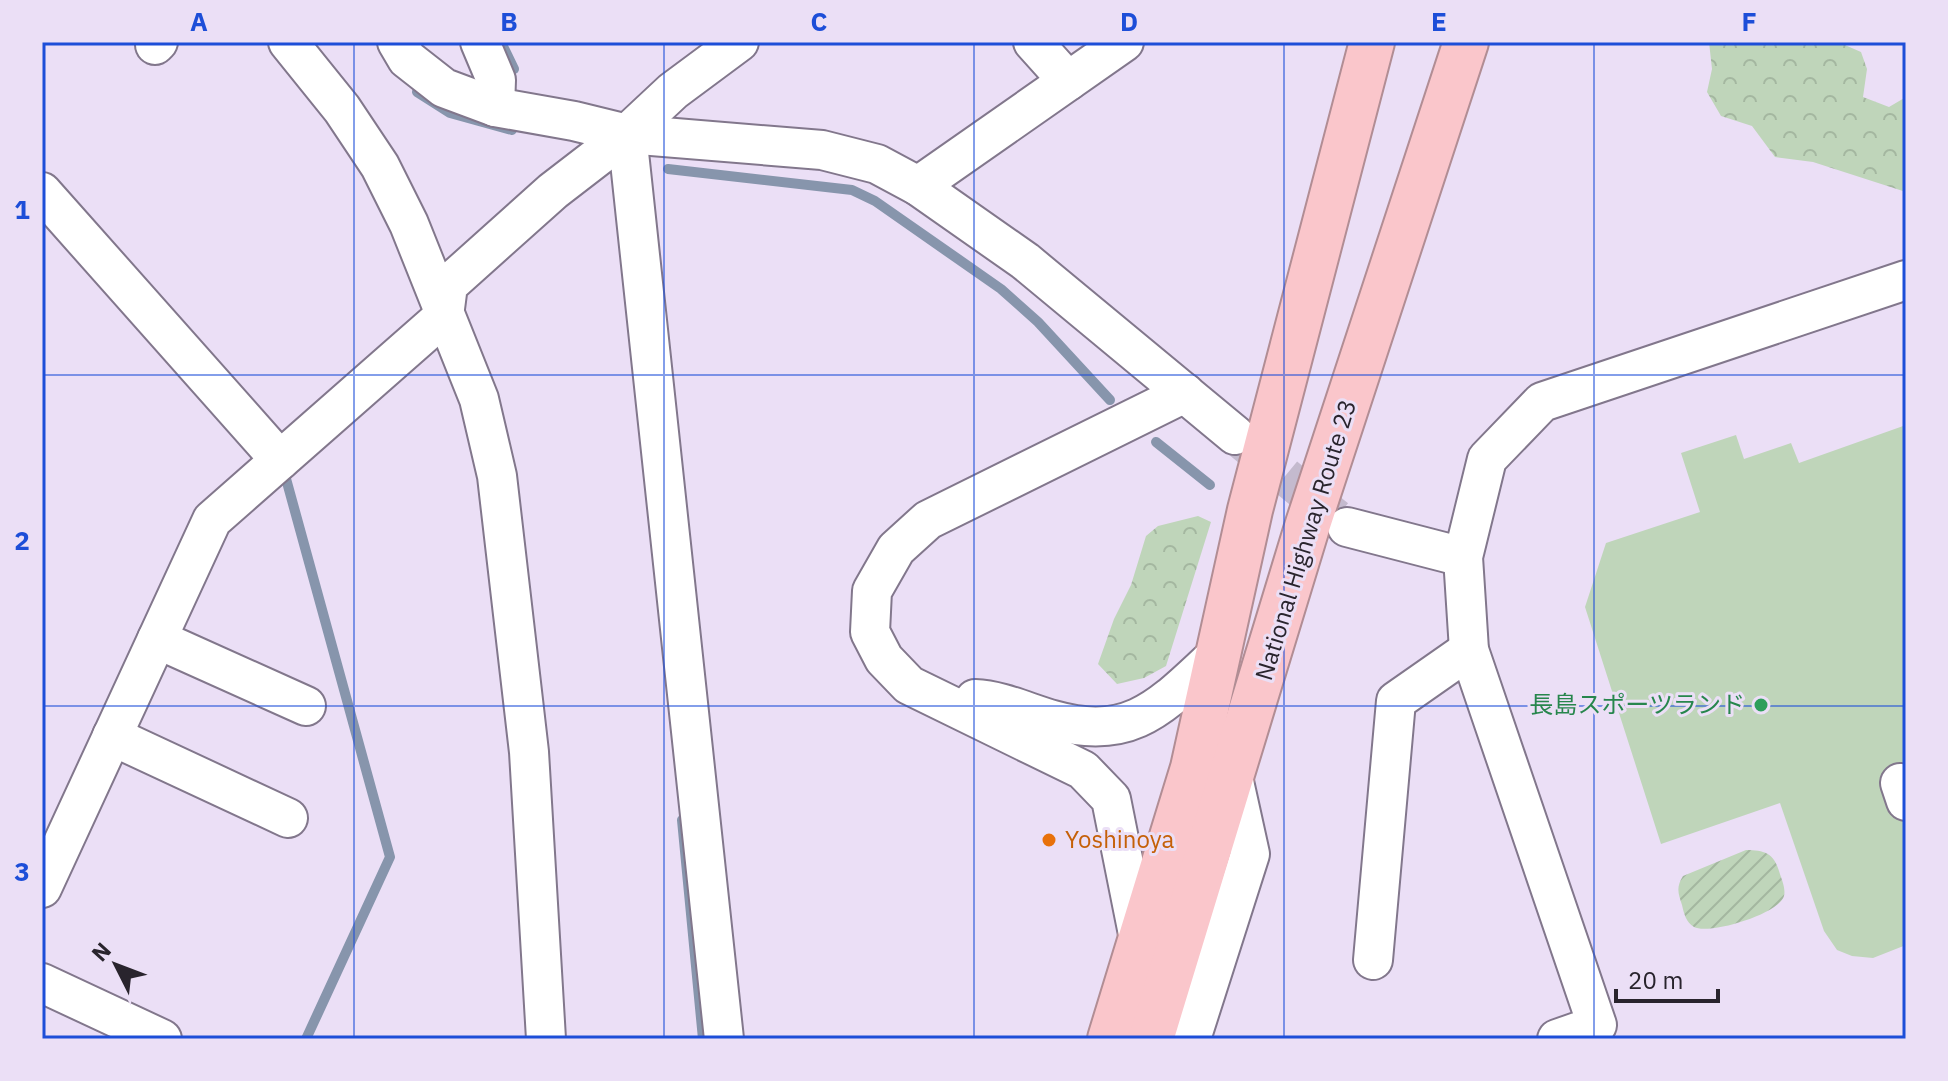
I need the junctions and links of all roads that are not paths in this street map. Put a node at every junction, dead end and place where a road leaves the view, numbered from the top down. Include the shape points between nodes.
1 (288, 42) edge
2 (397, 42) edge
3 (480, 42) edge
4 (739, 42) edge
5 (1033, 42) edge
6 (1124, 42) edge
7 (1372, 42) edge
8 (1466, 42) edge
9 (1068, 81) junction
10 (495, 107) junction
11 (627, 134) junction
12 (918, 186) junction
13 (42, 192) edge
14 (1906, 280) edge
15 (444, 316) junction
16 (1185, 393) junction
17 (1235, 435) tunnel mouth
18 (280, 460) junction
19 (1347, 527) tunnel mouth
20 (1463, 557) junction
21 (157, 639) junction
22 (1469, 650) junction
23 (1219, 653) junction
24 (932, 696) junction
25 (306, 706) dead end
26 (112, 736) junction
27 (1233, 777) junction
28 (288, 818) dead end
29 (50, 849) edge
30 (42, 888) edge
31 (1140, 944) junction
32 (1373, 960) dead end
33 (42, 983) edge
34 (162, 1039) edge
35 (546, 1039) edge
36 (724, 1039) edge
37 (1110, 1039) edge
38 (1151, 1039) edge
39 (1191, 1039) edge
40 (1557, 1039) edge

1 - 15 street via 380,166
2 - 10 street via 407,59 444,88
3 - 10 street via 496,80
4 - 11 street via 673,91
5 - 9 street
6 - 9 street
7 - 23 highway, National Highway Route 23 via 1250,510
8 - 27 highway, National Highway Route 23 via 1308,524
9 - 12 street
10 - 11 street
11 - 12 street via 822,150 877,164
11 - 15 street via 553,191 448,285
11 - 36 street
12 - 16 street via 1025,261
13 - 18 street
14 - 20 street via 1542,402 1487,459
15 - 18 street
15 - 35 street via 479,399 497,476 529,752
16 - 17 street
16 - 24 street via 928,520 896,549 872,591 870,632 892,668 909,685
18 - 21 street via 212,520
19 - 20 street
20 - 22 street
21 - 25 street
21 - 26 street
22 - 32 street via 1396,701
22 - 40 street via 1597,1025
23 - 24 street via 1157,710 1124,724 1093,728 982,699
23 - 31 highway, National Highway Route 23 via 1193,768
24 - 31 street via 1083,770 1111,799
26 - 28 street
26 - 29 street
27 - 38 highway, National Highway Route 23
27 - 39 street via 1250,854
29 - 30 street
31 - 37 highway, National Highway Route 23
33 - 34 street

